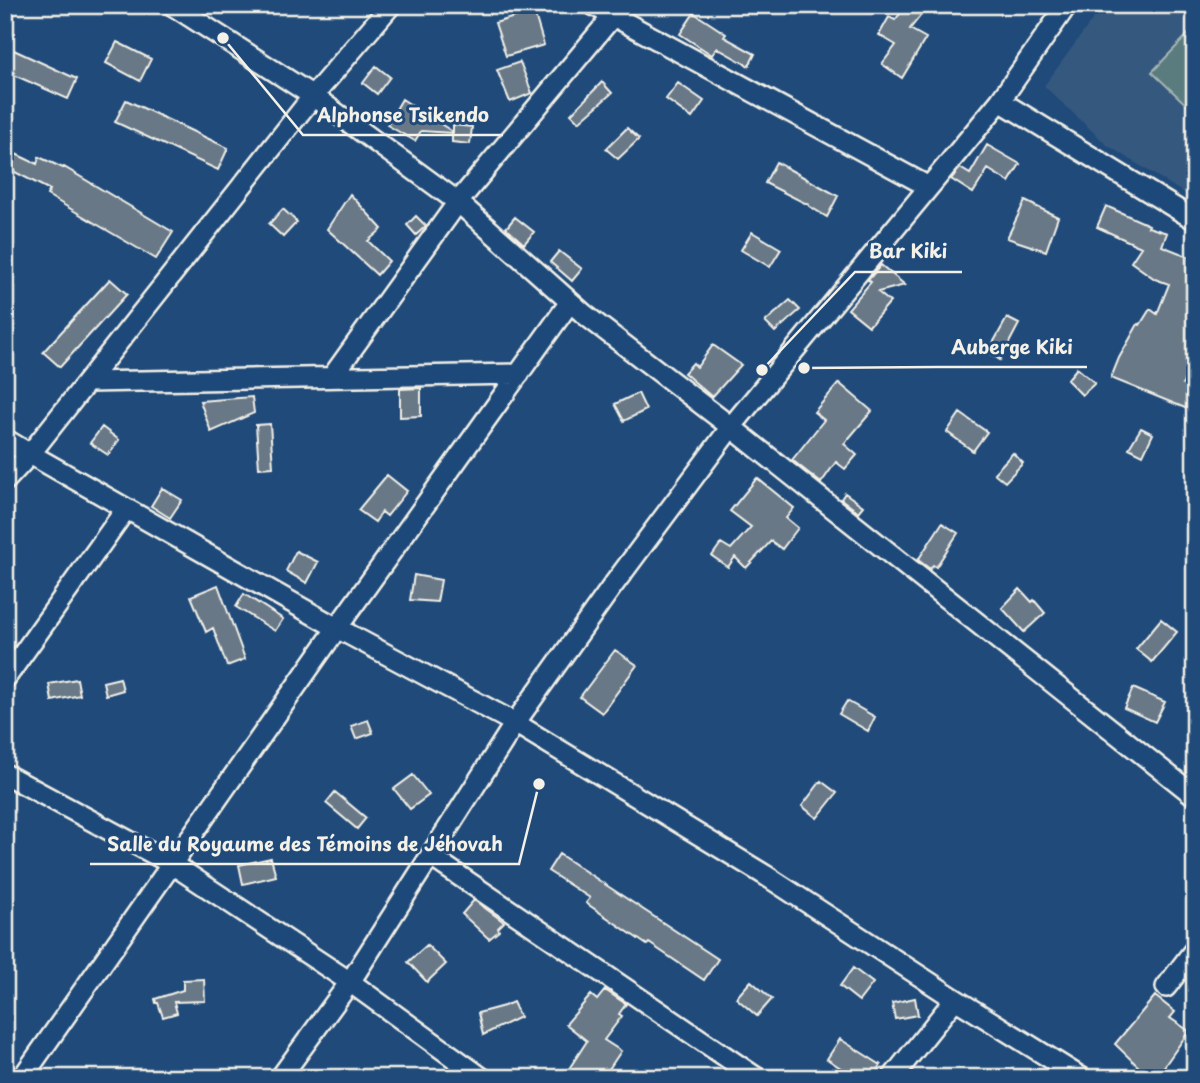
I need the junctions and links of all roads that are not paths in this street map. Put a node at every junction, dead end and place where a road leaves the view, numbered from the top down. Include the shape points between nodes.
1 (172, 5) edge
2 (391, 5) edge
3 (593, 5) edge
4 (1067, 5) edge
5 (618, 11) edge
6 (313, 96) junction
7 (1000, 101) junction
8 (929, 187) junction
9 (458, 202) junction
10 (1195, 220) edge
11 (570, 302) junction
12 (519, 374) junction
13 (332, 377) junction
14 (87, 382) junction
15 (731, 427) junction
16 (5, 439) edge
17 (30, 454) junction
18 (5, 481) edge
19 (126, 509) junction
20 (337, 628) junction
21 (5, 679) edge
22 (516, 723) junction
23 (5, 774) edge
24 (1195, 796) edge
25 (430, 856) junction
26 (172, 864) junction
27 (1195, 949) edge
28 (350, 982) junction
29 (1166, 987) dead end
30 (955, 999) junction
31 (22, 1078) edge
32 (280, 1078) edge
33 (482, 1078) edge
34 (757, 1078) edge
35 (892, 1078) edge
36 (1082, 1078) edge

1 - 6 street
2 - 6 street
3 - 5 street
4 - 7 street
5 - 8 street
5 - 9 street
6 - 9 street
6 - 14 street
7 - 8 street
7 - 10 street
8 - 15 street
9 - 11 street
9 - 13 street
11 - 12 street
11 - 15 street
12 - 13 street
12 - 20 street
13 - 14 street
14 - 17 street
15 - 22 street
15 - 24 street
16 - 17 street
17 - 18 street
17 - 19 street
19 - 20 street
19 - 21 street
20 - 22 street
20 - 26 street
22 - 25 street
22 - 30 street via 765,875
23 - 26 street
25 - 28 street
25 - 34 street
26 - 28 street
26 - 31 street
27 - 29 street
28 - 32 street
28 - 33 street
30 - 35 street
30 - 36 street

